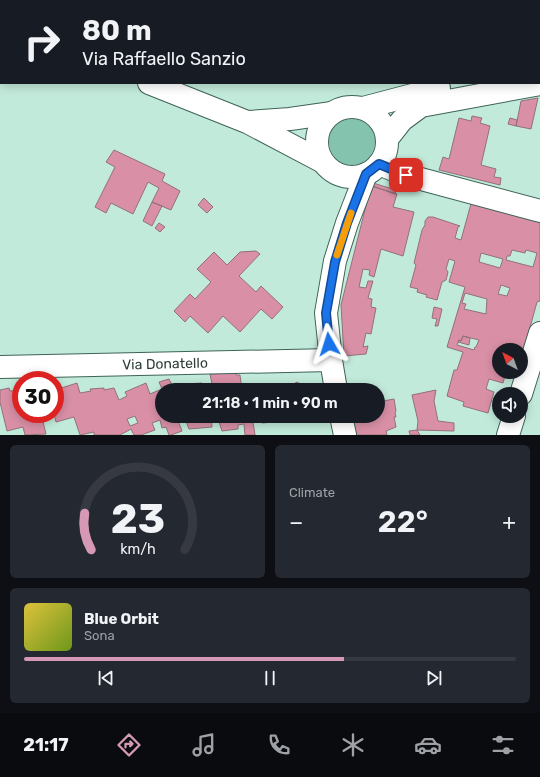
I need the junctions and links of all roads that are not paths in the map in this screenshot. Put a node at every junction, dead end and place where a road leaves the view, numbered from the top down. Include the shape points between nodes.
1 (152, 84) edge
2 (455, 84) edge
3 (540, 84) edge
4 (435, 86) edge
5 (363, 108) junction
6 (332, 113) junction
7 (247, 122) junction
8 (387, 138) junction
9 (330, 168) junction
10 (373, 169) junction
11 (540, 211) edge
12 (347, 223) junction
13 (540, 333) edge
14 (331, 360) junction
15 (535, 365) edge
16 (0, 367) edge
17 (335, 383) edge
18 (524, 387) edge
19 (342, 423) edge
20 (512, 423) edge
21 (345, 435) edge
22 (508, 435) edge

1 - 7 street
2 - 4 street
3 - 8 street via 421,106 402,120
4 - 5 street
5 - 6 street via 347,107
5 - 8 street via 377,117 386,130
6 - 7 street
6 - 9 street via 318,135 319,154
7 - 9 street
8 - 10 street via 384,157
9 - 10 street via 347,177 357,177
9 - 12 street via 343,184 347,201
10 - 11 street via 406,175
10 - 12 street
12 - 14 street via 335,262 326,313
13 - 15 street
14 - 16 street, Via Donatello
14 - 17 street
15 - 18 street
19 - 21 street
20 - 22 street

